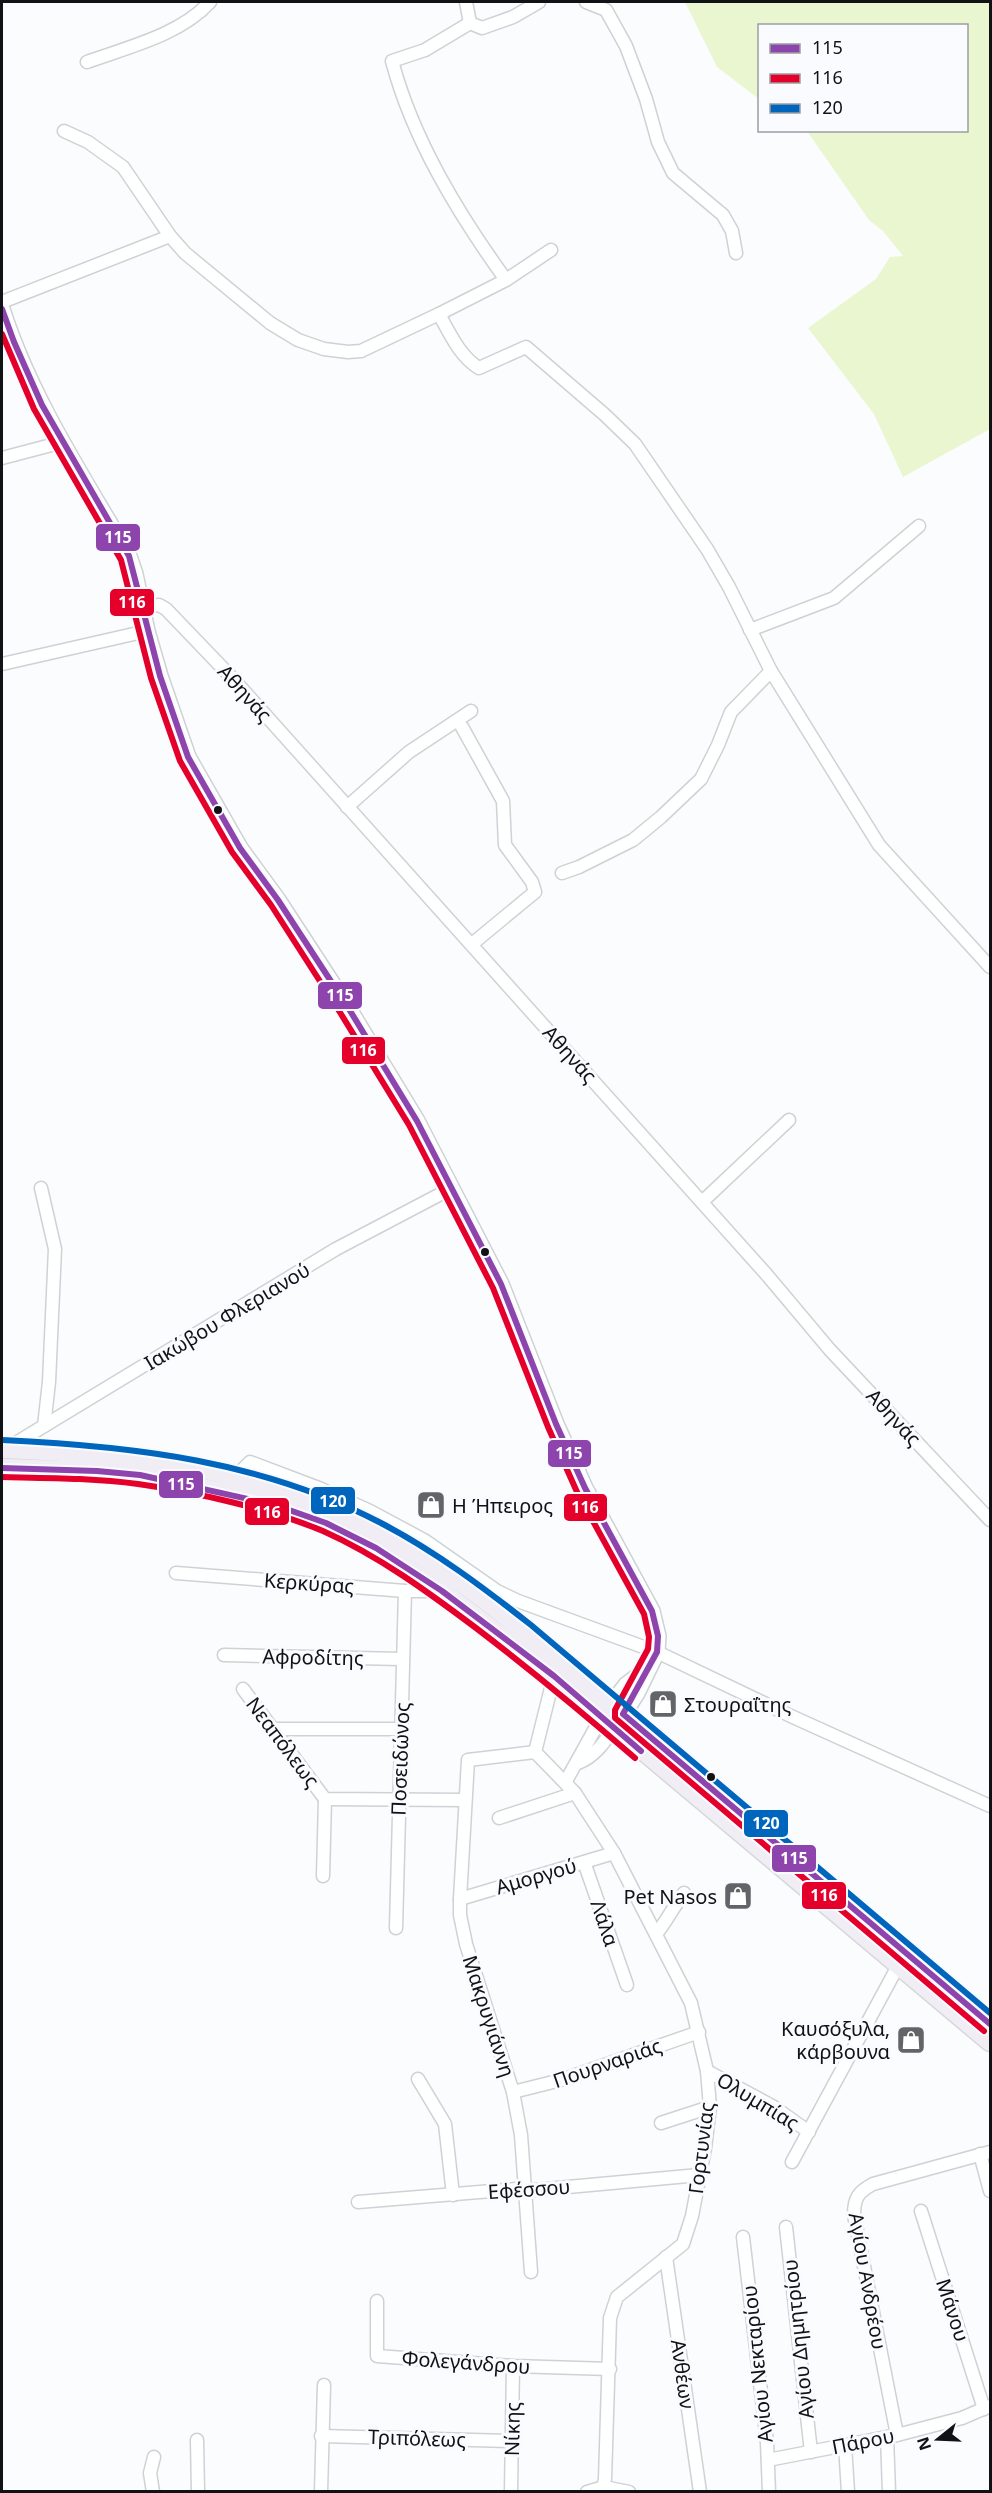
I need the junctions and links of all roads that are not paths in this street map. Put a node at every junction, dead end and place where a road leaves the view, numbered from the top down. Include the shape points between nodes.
1 (210, 2) edge
2 (466, 2) edge
3 (539, 2) edge
4 (586, 2) edge
5 (470, 23) junction
6 (87, 62) dead end
7 (64, 131) dead end
8 (170, 236) junction
9 (551, 250) dead end
10 (736, 253) dead end
11 (506, 280) junction
12 (2, 302) edge
13 (2, 309) edge
14 (439, 314) junction
15 (63, 442) junction
16 (2, 458) edge
17 (919, 526) dead end
18 (142, 607) junction
19 (750, 630) junction
20 (147, 631) junction
21 (2, 664) edge
22 (771, 671) junction
23 (471, 711) dead end
24 (462, 727) dead end
25 (347, 807) junction
26 (562, 873) dead end
27 (472, 944) junction
28 (990, 967) edge
29 (789, 1120) dead end
30 (41, 1188) dead end
31 (452, 1188) junction
32 (702, 1202) junction
33 (44, 1426) junction
34 (4, 1449) edge
35 (2, 1468) edge
36 (236, 1476) junction
37 (990, 1520) edge
38 (176, 1573) dead end
39 (405, 1591) junction
40 (442, 1591) junction
41 (657, 1652) junction
42 (224, 1655) dead end
43 (402, 1659) junction
44 (554, 1676) junction
45 (243, 1689) dead end
46 (612, 1716) junction
47 (274, 1729) junction
48 (400, 1729) junction
49 (535, 1752) junction
50 (566, 1781) junction
51 (575, 1793) junction
52 (325, 1799) junction
53 (464, 1800) junction
54 (398, 1801) junction
55 (990, 1806) edge
56 (499, 1818) dead end
57 (614, 1853) junction
58 (584, 1862) junction
59 (323, 1876) dead end
60 (684, 1893) dead end
61 (460, 1899) junction
62 (396, 1928) dead end
63 (656, 1934) junction
64 (898, 1966) junction
65 (627, 1985) dead end
66 (990, 2024) edge
67 (699, 2031) junction
68 (990, 2042) edge
69 (707, 2071) junction
70 (418, 2079) dead end
71 (513, 2092) junction
72 (710, 2107) junction
73 (661, 2123) dead end
74 (809, 2132) junction
75 (985, 2153) edge
76 (792, 2162) dead end
77 (699, 2175) junction
78 (524, 2191) junction
79 (990, 2191) edge
80 (453, 2195) junction
81 (358, 2202) dead end
82 (921, 2211) dead end
83 (786, 2227) dead end
84 (743, 2236) dead end
85 (666, 2257) junction
86 (531, 2272) dead end
87 (376, 2301) dead end
88 (513, 2366) junction
89 (610, 2369) junction
90 (324, 2385) dead end
91 (987, 2408) edge
92 (321, 2436) junction
93 (892, 2436) junction
94 (197, 2440) dead end
95 (512, 2441) junction
96 (845, 2445) junction
97 (811, 2452) junction
98 (154, 2457) dead end
99 (768, 2460) junction
100 (603, 2489) edge
101 (153, 2492) edge
102 (198, 2492) edge
103 (321, 2492) edge
104 (512, 2492) edge
105 (587, 2492) edge
106 (629, 2492) edge
107 (700, 2492) edge
108 (769, 2492) edge
109 (848, 2492) edge
110 (890, 2492) edge

1 - 6 street via 151,39
2 - 5 street
3 - 5 street via 482,28
4 - 10 street via 606,10 626,46 658,142 673,173 723,215 732,231
5 - 11 street via 425,50 392,62 440,175 469,228
7 - 8 street via 88,142 123,167
8 - 12 street
8 - 14 street via 270,323 298,340 324,349 361,351
9 - 11 street
11 - 14 street
13 - 15 street via 12,342
14 - 19 street via 455,342 478,368 526,347 635,444 706,549
15 - 16 street
15 - 18 street via 129,556
17 - 19 street via 834,598
18 - 20 street
18 - 25 street, Αθηνάς via 153,604 166,609
19 - 22 street
20 - 21 street
20 - 31 street via 174,719 193,765 240,848 349,1009 417,1121
22 - 26 street via 730,712 714,753 693,787 633,840
22 - 28 street via 879,845
23 - 25 street via 409,752
24 - 27 street via 503,801 505,846 535,891
25 - 27 street, Αθηνάς
27 - 32 street, Αθηνάς
29 - 32 street
30 - 33 street via 55,1249 50,1382
31 - 33 street, Ιακώβου Φλεριανού via 336,1249
31 - 41 street via 501,1284 585,1488 652,1611
32 - 37 street, Αθηνάς via 830,1350
33 - 34 street, Ιακώβου Φλεριανού
34 - 36 main road via 95,1452 178,1463
35 - 40 main road via 140,1475 275,1505 326,1523 376,1548
36 - 41 street via 250,1462 319,1488 424,1540 508,1596
36 - 46 main road via 334,1509 413,1550 515,1623
38 - 39 street, Κερκύρας
39 - 40 street, Κερκύρας
39 - 43 street, Ποσειδώνος
40 - 44 main road
41 - 46 street via 649,1667 626,1685
41 - 55 street
42 - 43 street, Αφροδίτης
43 - 48 street, Ποσειδώνος
44 - 46 main road
44 - 49 street
45 - 47 street, Νεαπόλεως
46 - 50 street via 581,1752
46 - 64 main road
46 - 66 main road
47 - 48 street
47 - 52 street, Νεαπόλεως
48 - 54 street, Ποσειδώνος
49 - 50 street, Γορτυνίας
49 - 53 street, Μακρυγιάννη via 468,1760
50 - 51 street, Γορτυνίας
51 - 56 street
51 - 57 street, Γορτυνίας
52 - 54 street, Νεαπόλεως
52 - 59 street
53 - 54 street, Νεαπόλεως
53 - 61 street, Μακρυγιάννη
54 - 62 street, Ποσειδώνος
57 - 58 street, Αμοργού
57 - 63 street, Γορτυνίας
58 - 61 street, Αμοργού
58 - 65 street, Λάλα
60 - 63 street
61 - 71 street, Μακρυγιάννη via 466,1944
63 - 67 street, Γορτυνίας via 691,2003
64 - 68 main road
64 - 74 street
67 - 69 street, Γορτυνίας
67 - 71 street, Πουρναριάς via 561,2080
69 - 72 street, Γορτυνίας
69 - 74 street, Ολυμπίας via 774,2107
70 - 80 street via 445,2124
71 - 78 street, Μακρυγιάννη via 521,2135
72 - 73 street
72 - 77 street, Γορτυνίας
74 - 76 street
75 - 79 street
75 - 93 street, Αγίου Ανδρέου via 873,2184 860,2191 854,2201
77 - 78 street, Εφέσσου
77 - 85 street, Γορτυνίας via 683,2244
78 - 80 street, Εφέσσου
78 - 86 street, Μακρυγιάννη
80 - 81 street, Εφέσσου
82 - 91 street, Μάνου
83 - 97 street, Αγίου Δημητρίου
84 - 99 street, Αγίου Νεκταρίου
85 - 89 street, Γορτυνίας via 617,2297 610,2318
85 - 107 street, Ανθέων
87 - 88 street, Φολεγάνδρου via 377,2356
88 - 89 street, Φολεγάνδρου
88 - 95 street, Νίκης
89 - 100 street, Γορτυνίας
90 - 92 street
91 - 93 street, Πάρου
92 - 95 street, Τριπόλεως
92 - 103 street
93 - 96 street, Πάρου
93 - 110 street
94 - 102 street
95 - 104 street, Νίκης
96 - 97 street, Πάρου
96 - 109 street
97 - 99 street, Πάρου
98 - 101 street via 150,2473
99 - 108 street, Αγίου Νεκταρίου
100 - 105 street
100 - 106 street

